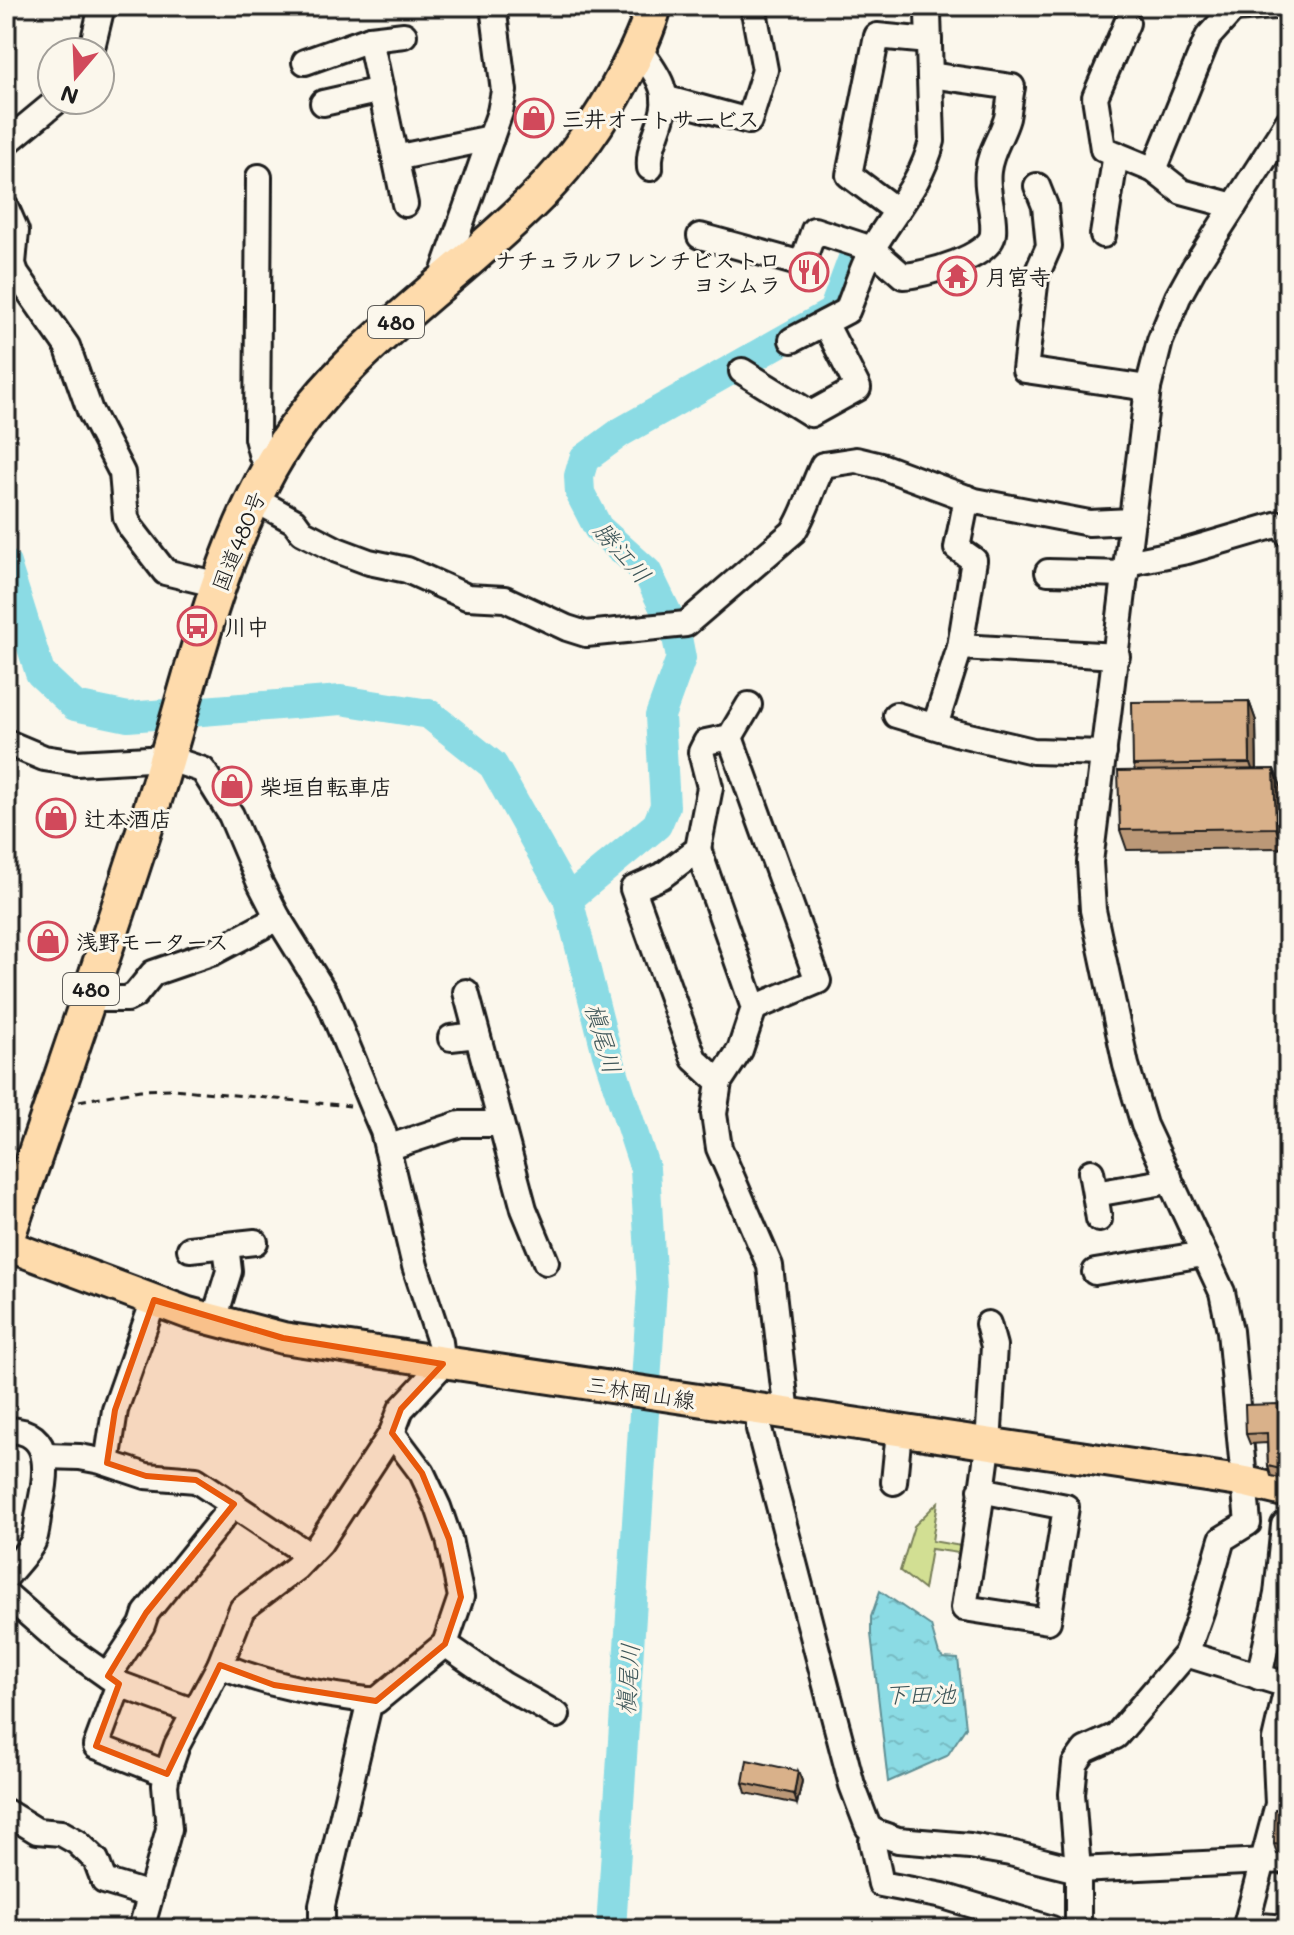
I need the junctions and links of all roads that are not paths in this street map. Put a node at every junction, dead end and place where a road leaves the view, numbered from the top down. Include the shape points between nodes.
1 (102, 6) edge
2 (493, 6) edge
3 (654, 6) edge
4 (753, 6) edge
5 (930, 6) edge
6 (1275, 6) edge
7 (1235, 8) edge
8 (1127, 23) dead end
9 (404, 35) dead end
10 (95, 36) edge
11 (370, 39) junction
12 (929, 41) junction
13 (639, 49) junction
14 (305, 62) dead end
15 (930, 75) junction
16 (381, 90) junction
17 (664, 98) junction
18 (323, 103) dead end
19 (39, 116) edge
20 (1288, 122) edge
21 (491, 138) junction
22 (6, 143) edge
23 (1116, 154) junction
24 (395, 158) junction
25 (650, 168) dead end
26 (1154, 170) junction
27 (259, 177) dead end
28 (1037, 186) dead end
29 (405, 204) dead end
30 (1234, 206) junction
31 (6, 208) edge
32 (897, 211) junction
33 (1103, 235) dead end
34 (700, 236) dead end
35 (872, 249) junction
36 (439, 285) junction
37 (825, 323) junction
38 (792, 340) dead end
39 (742, 371) dead end
40 (1148, 388) junction
41 (271, 465) junction
42 (967, 498) junction
43 (254, 499) junction
44 (1132, 521) junction
45 (1288, 534) edge
46 (1127, 568) junction
47 (1048, 572) dead end
48 (219, 585) junction
49 (960, 647) junction
50 (1117, 656) junction
51 (749, 705) dead end
52 (896, 715) dead end
53 (935, 726) junction
54 (730, 737) junction
55 (6, 742) edge
56 (170, 748) junction
57 (1104, 753) junction
58 (698, 849) junction
59 (278, 918) junction
60 (466, 992) dead end
61 (87, 999) junction
62 (754, 1008) junction
63 (477, 1035) junction
64 (451, 1038) dead end
65 (719, 1082) junction
66 (501, 1124) junction
67 (387, 1148) junction
68 (1169, 1177) junction
69 (1099, 1219) dead end
70 (255, 1242) dead end
71 (6, 1243) edge
72 (226, 1245) junction
73 (190, 1249) dead end
74 (546, 1249) dead end
75 (1204, 1254) junction
76 (1095, 1272) dead end
77 (154, 1300) junction
78 (214, 1320) junction
79 (996, 1333) dead end
80 (443, 1364) junction
81 (773, 1412) junction
82 (6, 1430) edge
83 (899, 1431) junction
84 (392, 1433) junction
85 (988, 1445) junction
86 (44, 1456) junction
87 (107, 1463) junction
88 (894, 1482) dead end
89 (1246, 1482) junction
90 (981, 1490) junction
91 (1288, 1492) edge
92 (234, 1504) junction
93 (1248, 1523) junction
94 (1286, 1525) edge
95 (309, 1555) junction
96 (6, 1577) edge
97 (6, 1594) edge
98 (445, 1644) junction
99 (1186, 1654) junction
100 (220, 1665) junction
101 (1259, 1677) junction
102 (113, 1680) junction
103 (1288, 1684) edge
104 (370, 1700) junction
105 (195, 1712) junction
106 (557, 1715) dead end
107 (167, 1774) junction
108 (6, 1812) edge
109 (875, 1832) junction
110 (1276, 1860) edge
111 (1078, 1870) junction
112 (150, 1895) junction
113 (1246, 1927) edge
114 (1288, 1928) edge
115 (141, 1929) edge
116 (322, 1929) edge
117 (1052, 1929) edge
118 (1078, 1929) edge

1 - 10 street
2 - 21 street via 504,91
3 - 13 highway, 国道480号 / 480
4 - 17 street via 765,70 749,121
5 - 12 street
6 - 7 street
7 - 26 street via 1208,37
8 - 23 street via 1095,97 1103,149
9 - 11 street
11 - 14 street
11 - 16 street
12 - 15 street
12 - 32 street via 877,36 849,175
13 - 17 street
13 - 36 highway, 国道480号 / 480 via 604,111 541,193
15 - 32 street via 930,151
15 - 35 street via 1012,87 987,173 994,234 979,253 917,276 903,276
16 - 18 street
16 - 24 street
17 - 25 street via 648,153
19 - 22 street
20 - 30 street
21 - 24 street
21 - 36 street
23 - 26 street
23 - 33 street
24 - 29 street
26 - 30 street via 1182,192
27 - 41 street via 257,438 262,457
28 - 40 street via 1049,246 1036,276 1025,370
30 - 40 street via 1178,297
31 - 48 street via 16,231 16,273 67,346 90,411 122,473 131,528 165,572
32 - 35 street
34 - 35 street via 802,264 814,230
35 - 37 street via 847,311
36 - 41 highway, 国道480号 / 480 via 335,380
37 - 38 street
37 - 39 street via 858,388 811,414
40 - 44 street
41 - 43 highway, 国道480号 / 480
42 - 43 street via 856,460 823,465 793,532 686,624 586,634 505,599 467,597 407,570 337,550
42 - 44 street via 1089,523
42 - 49 street via 957,548 974,560
43 - 48 highway, 国道480号 / 480
44 - 46 street
45 - 46 street via 1279,524
46 - 47 street via 1077,575
46 - 50 street
48 - 56 highway, 国道480号 / 480
49 - 50 street
49 - 53 street
50 - 57 street
51 - 54 street
52 - 53 street
53 - 57 street via 1033,751
54 - 58 street via 706,742 701,752 710,787
54 - 62 street via 818,981
55 - 56 street via 44,758 76,763
56 - 59 street via 203,770 231,815
56 - 61 highway, 国道480号 / 480
57 - 68 street via 1090,862 1093,910 1126,1065 1144,1125
58 - 62 street
58 - 65 street via 662,876 633,889 694,1059
59 - 61 street via 214,952 153,973 127,999
59 - 67 street via 327,997
60 - 63 street
61 - 71 highway, 国道480号 / 480
62 - 65 street via 740,1050
63 - 64 street
63 - 66 street
65 - 81 street via 714,1114 719,1148 770,1266
66 - 67 street via 460,1124
66 - 74 street
67 - 80 street
68 - 69 street via 1158,1183 1093,1183
68 - 75 street
70 - 72 street
71 - 77 main road, 三林岡山線
72 - 73 street
72 - 78 street via 229,1271
75 - 76 street
75 - 89 street via 1222,1292 1230,1331
77 - 78 main road, 三林岡山線
77 - 87 street via 115,1410
78 - 80 main road, 三林岡山線 via 283,1338
79 - 85 street
80 - 81 main road, 三林岡山線
80 - 84 street via 401,1409
81 - 83 main road, 三林岡山線
81 - 109 street via 759,1429 852,1785 868,1827
82 - 86 street via 30,1436
83 - 85 main road, 三林岡山線
83 - 88 street
84 - 95 street
84 - 98 street via 422,1473 455,1563 461,1597
85 - 89 main road, 三林岡山線
85 - 90 street
86 - 87 street
86 - 96 street via 47,1473 33,1543
87 - 92 street via 146,1476 196,1480
89 - 91 main road, 三林岡山線
89 - 93 street
90 - 90 street via 964,1608 1048,1621 1066,1507
92 - 95 street
92 - 102 street via 146,1613
93 - 94 street
93 - 99 street via 1222,1539
94 - 101 street
95 - 100 street via 242,1609
97 - 102 street
98 - 104 street via 376,1701
98 - 106 street
99 - 101 street
99 - 111 street via 1116,1736 1079,1756 1072,1778
100 - 104 street via 274,1685
100 - 105 street
101 - 103 street
102 - 105 street
102 - 107 street via 96,1746
103 - 110 street via 1275,1740
104 - 116 street via 322,1905
105 - 107 street
107 - 112 street via 169,1829
108 - 112 street via 37,1831 61,1833 77,1842 96,1860 104,1881
109 - 111 street via 898,1840 1010,1853
109 - 117 street via 872,1841 881,1884 943,1896
110 - 111 street
110 - 113 street
111 - 118 street
112 - 115 street
113 - 114 street

